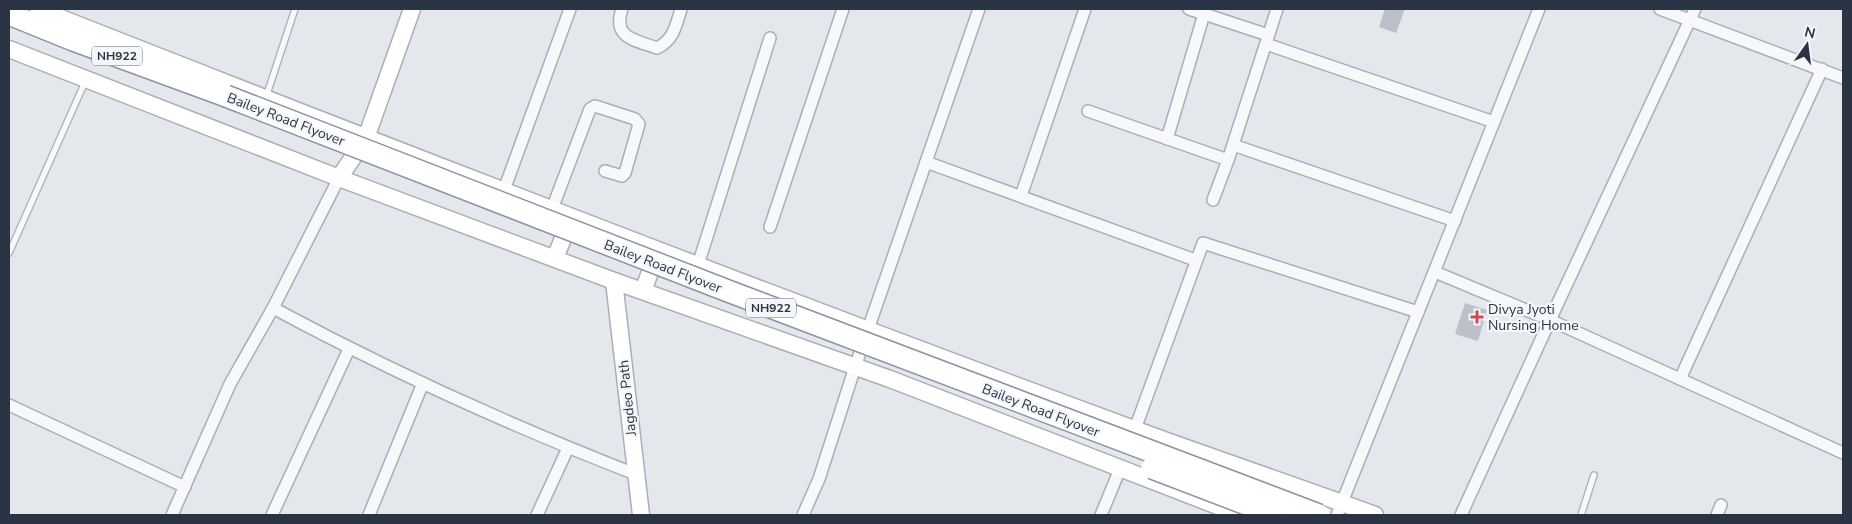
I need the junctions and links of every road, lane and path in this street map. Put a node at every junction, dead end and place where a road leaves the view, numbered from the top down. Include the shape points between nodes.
1 (38, 9) edge
2 (295, 9) edge
3 (412, 9) edge
4 (570, 9) edge
5 (622, 9) edge
6 (681, 9) edge
7 (843, 9) edge
8 (979, 9) edge
9 (1085, 9) edge
10 (1189, 9) edge
11 (1277, 9) edge
12 (1539, 9) edge
13 (1660, 9) edge
14 (1695, 9) edge
15 (9, 14) edge
16 (1204, 14) junction
17 (1690, 20) junction
18 (9, 27) edge
19 (770, 38) dead end
20 (1267, 40) junction
21 (9, 49) edge
22 (1822, 70) junction
23 (1843, 78) edge
24 (86, 80) junction
25 (265, 98) junction
26 (224, 102) junction
27 (1088, 111) dead end
28 (1494, 122) junction
29 (366, 138) junction
30 (1167, 139) junction
31 (1233, 145) junction
32 (1228, 160) junction
33 (926, 162) junction
34 (605, 171) dead end
35 (339, 178) junction
36 (504, 190) junction
37 (1021, 196) junction
38 (1213, 200) dead end
39 (552, 209) junction
40 (572, 217) junction
41 (1455, 221) junction
42 (770, 227) dead end
43 (659, 250) junction
44 (9, 253) edge
45 (554, 258) junction
46 (1195, 260) junction
47 (698, 264) junction
48 (1434, 272) junction
49 (614, 281) junction
50 (643, 291) junction
51 (273, 308) junction
52 (1418, 312) junction
53 (1550, 320) junction
54 (868, 329) junction
55 (349, 349) junction
56 (854, 367) junction
57 (1680, 379) junction
58 (423, 383) junction
59 (9, 405) edge
60 (1135, 429) junction
61 (568, 448) junction
62 (1843, 453) edge
63 (1120, 469) junction
64 (635, 474) junction
65 (1594, 475) dead end
66 (184, 488) junction
67 (1340, 509) edge
68 (172, 515) edge
69 (272, 515) edge
70 (369, 515) edge
71 (536, 515) edge
72 (641, 515) edge
73 (802, 515) edge
74 (1101, 515) edge
75 (1241, 515) edge
76 (1275, 515) edge
77 (1318, 515) edge
78 (1375, 515) edge
79 (1461, 515) edge
80 (1581, 515) edge

1 - 25 main road
2 - 25 lane
3 - 29 main road
4 - 36 street
5 - 6 street via 618,19 620,30 628,37 657,48 672,37
7 - 42 street
8 - 33 street
9 - 37 street
10 - 16 street
11 - 20 street
12 - 28 street
13 - 17 street
14 - 17 street
15 - 26 highway, Bailey Road Flyover / NH922
16 - 20 street
16 - 30 street
17 - 22 street
17 - 53 street
18 - 26 highway, Bailey Road Flyover / NH922
19 - 47 street
20 - 28 street
20 - 31 street
21 - 24 main road
22 - 23 street
22 - 57 street
24 - 35 main road
24 - 44 lane
25 - 29 main road
26 - 76 highway, Bailey Road Flyover / NH922, bridge
26 - 77 highway, Bailey Road Flyover / NH922, bridge
27 - 30 street
28 - 41 street
29 - 35 main road
29 - 36 main road
30 - 32 street
31 - 32 street
31 - 41 street
32 - 38 street
33 - 37 street
33 - 54 street
34 - 39 street via 625,174 639,124 634,119 595,106 590,109
35 - 45 main road
35 - 51 street
36 - 39 main road
37 - 46 street
39 - 40 main road
40 - 43 main road
40 - 45 main road
41 - 48 street
43 - 47 main road
43 - 50 main road
45 - 49 main road
46 - 52 street via 1201,245 1206,243
46 - 60 street
47 - 54 main road
48 - 52 street
48 - 53 street
49 - 50 main road
49 - 64 main road, Jagdeo Path
50 - 56 main road
51 - 55 street
51 - 66 street via 230,384
52 - 67 street
53 - 57 street
53 - 79 street
54 - 56 street
54 - 60 main road
55 - 58 street
55 - 69 street
56 - 63 main road
56 - 73 street via 819,479
57 - 62 street
58 - 61 street
58 - 70 street
59 - 66 street
60 - 67 main road
61 - 64 street
61 - 71 street
63 - 74 street
63 - 75 main road
64 - 72 main road, Jagdeo Path
65 - 80 lane
66 - 68 street
67 - 78 main road

